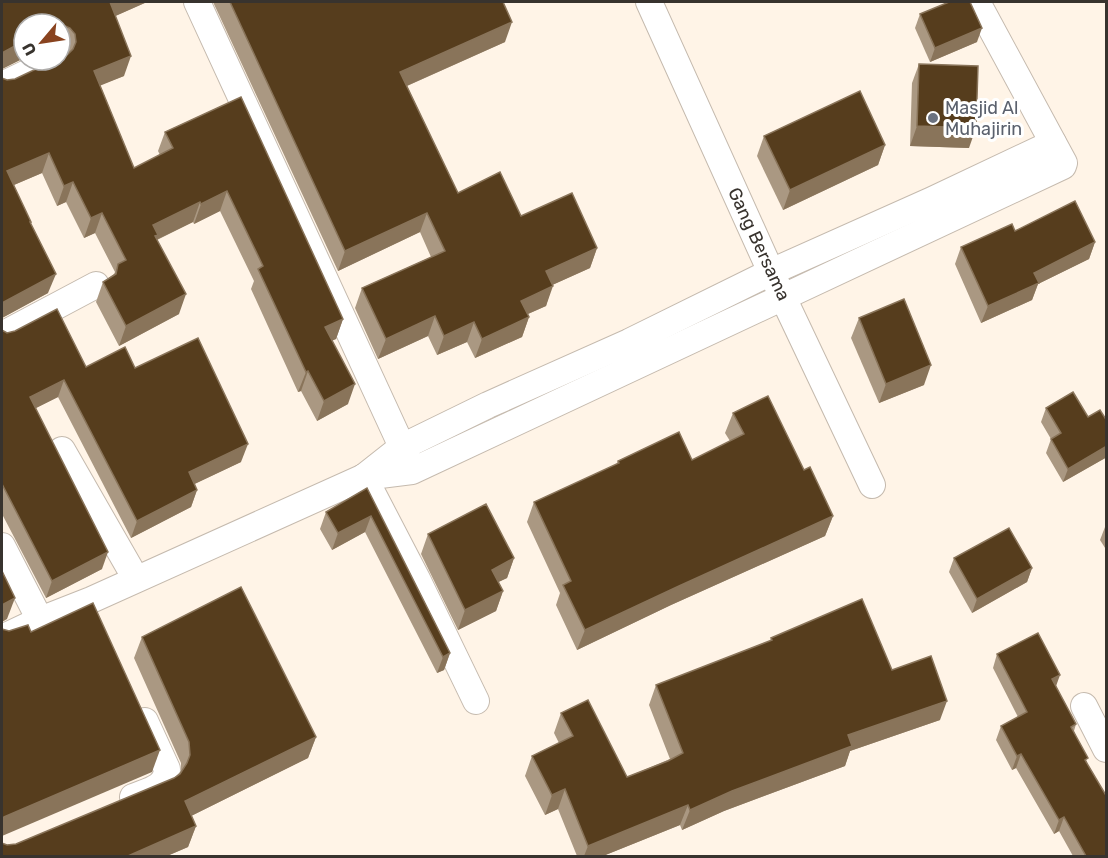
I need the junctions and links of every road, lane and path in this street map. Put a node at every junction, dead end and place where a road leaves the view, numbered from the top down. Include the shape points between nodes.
1 (197, 2) edge
2 (649, 2) edge
3 (977, 2) edge
4 (29, 72) edge
5 (2, 85) edge
6 (937, 211) junction
7 (771, 272) junction
8 (96, 285) dead end
9 (783, 298) junction
10 (2, 335) edge
11 (635, 353) junction
12 (488, 405) junction
13 (499, 430) junction
14 (402, 447) junction
15 (62, 450) dead end
16 (412, 471) junction
17 (364, 477) junction
18 (872, 485) dead end
19 (2, 546) edge
20 (136, 579) junction
21 (40, 620) junction
22 (2, 638) edge
23 (134, 695) edge
24 (477, 701) dead end
25 (1084, 706) dead end
26 (1107, 749) edge
27 (107, 808) edge

1 - 14 street
2 - 7 street, Gang Bersama
3 - 6 street via 1053,142
4 - 5 street
6 - 7 street
6 - 9 street
7 - 9 street, Gang Bersama
7 - 11 street
8 - 10 street
9 - 11 street
9 - 18 street, Gang Bersama
11 - 12 street
11 - 13 street
12 - 13 street
12 - 14 street
13 - 16 street
14 - 16 street
14 - 17 street
15 - 20 street
16 - 17 street
17 - 20 street
17 - 24 street
19 - 21 street
20 - 21 street via 96,611
21 - 22 street
23 - 27 street via 167,776 160,786
25 - 26 street

